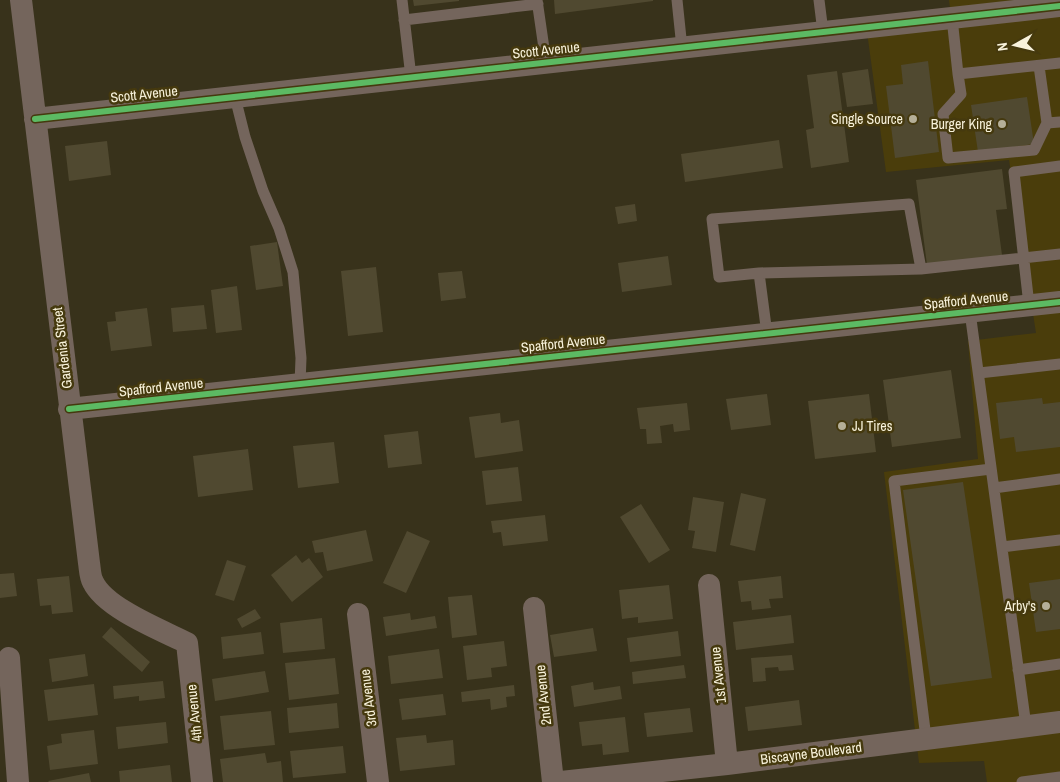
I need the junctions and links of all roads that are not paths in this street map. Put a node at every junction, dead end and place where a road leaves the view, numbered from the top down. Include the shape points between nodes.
1 (21, 0) edge
2 (402, 0) edge
3 (677, 0) edge
4 (819, 0) edge
5 (537, 2) edge
6 (1050, 4) edge
7 (952, 18) junction
8 (404, 20) junction
9 (823, 32) junction
10 (682, 48) junction
11 (546, 62) junction
12 (1060, 63) edge
13 (1039, 66) junction
14 (958, 74) junction
15 (411, 77) junction
16 (235, 97) junction
17 (35, 119) junction
18 (1060, 122) edge
19 (1047, 124) junction
20 (1060, 166) edge
21 (1060, 254) edge
22 (1024, 258) junction
23 (921, 269) junction
24 (759, 273) junction
25 (1060, 302) edge
26 (1029, 305) junction
27 (970, 312) junction
28 (767, 334) junction
29 (1060, 364) edge
30 (979, 373) junction
31 (300, 384) junction
32 (69, 409) junction
33 (991, 469) junction
34 (1060, 479) edge
35 (994, 488) junction
36 (1060, 540) edge
37 (1002, 547) junction
38 (709, 585) dead end
39 (534, 608) dead end
40 (358, 614) dead end
41 (186, 643) joint
42 (9, 658) dead end
43 (1060, 664) edge
44 (1018, 670) junction
45 (1060, 722) edge
46 (1026, 726) junction
47 (926, 738) junction
48 (727, 764) junction
49 (1060, 777) edge
50 (18, 782) edge
51 (202, 782) edge
52 (378, 782) edge
53 (553, 782) edge
54 (561, 782) edge
55 (1022, 782) edge

1 - 17 street, Gardenia Street
2 - 8 lane
3 - 10 lane
4 - 9 lane
5 - 8 lane
5 - 11 lane
6 - 7 street, Scott Avenue
7 - 9 street, Scott Avenue
7 - 14 lane
8 - 15 lane
9 - 10 street, Scott Avenue
10 - 11 street, Scott Avenue
11 - 15 street, Scott Avenue
12 - 13 lane
13 - 14 lane
13 - 19 lane
14 - 19 lane via 960,94 943,114 948,158 1034,150
15 - 16 street, Scott Avenue
16 - 17 street, Scott Avenue
16 - 31 lane via 263,191 293,272 301,358
17 - 32 street, Gardenia Street
18 - 19 lane
20 - 22 lane via 1014,172
21 - 22 lane
22 - 23 lane
22 - 26 lane
23 - 24 lane
23 - 24 lane via 909,204 712,219 719,277
24 - 28 lane
25 - 26 street, Spafford Avenue
26 - 27 street, Spafford Avenue
27 - 28 street, Spafford Avenue
27 - 30 lane
28 - 31 street, Spafford Avenue
29 - 30 lane
30 - 33 lane
31 - 32 street, Spafford Avenue
32 - 41 street, Gardenia Street via 93,582 103,597 121,610
33 - 35 lane
33 - 47 lane via 894,482
34 - 35 lane
35 - 37 lane
36 - 37 lane
37 - 44 lane
38 - 48 street, 1st Avenue
39 - 53 street, 2nd Avenue
40 - 52 street, 3rd Avenue
41 - 51 street, 4th Avenue
42 - 50 street
43 - 44 lane
44 - 46 lane
45 - 46 street, Biscayne Boulevard
46 - 47 street, Biscayne Boulevard
47 - 48 street, Biscayne Boulevard
48 - 54 street, Biscayne Boulevard
49 - 55 lane

